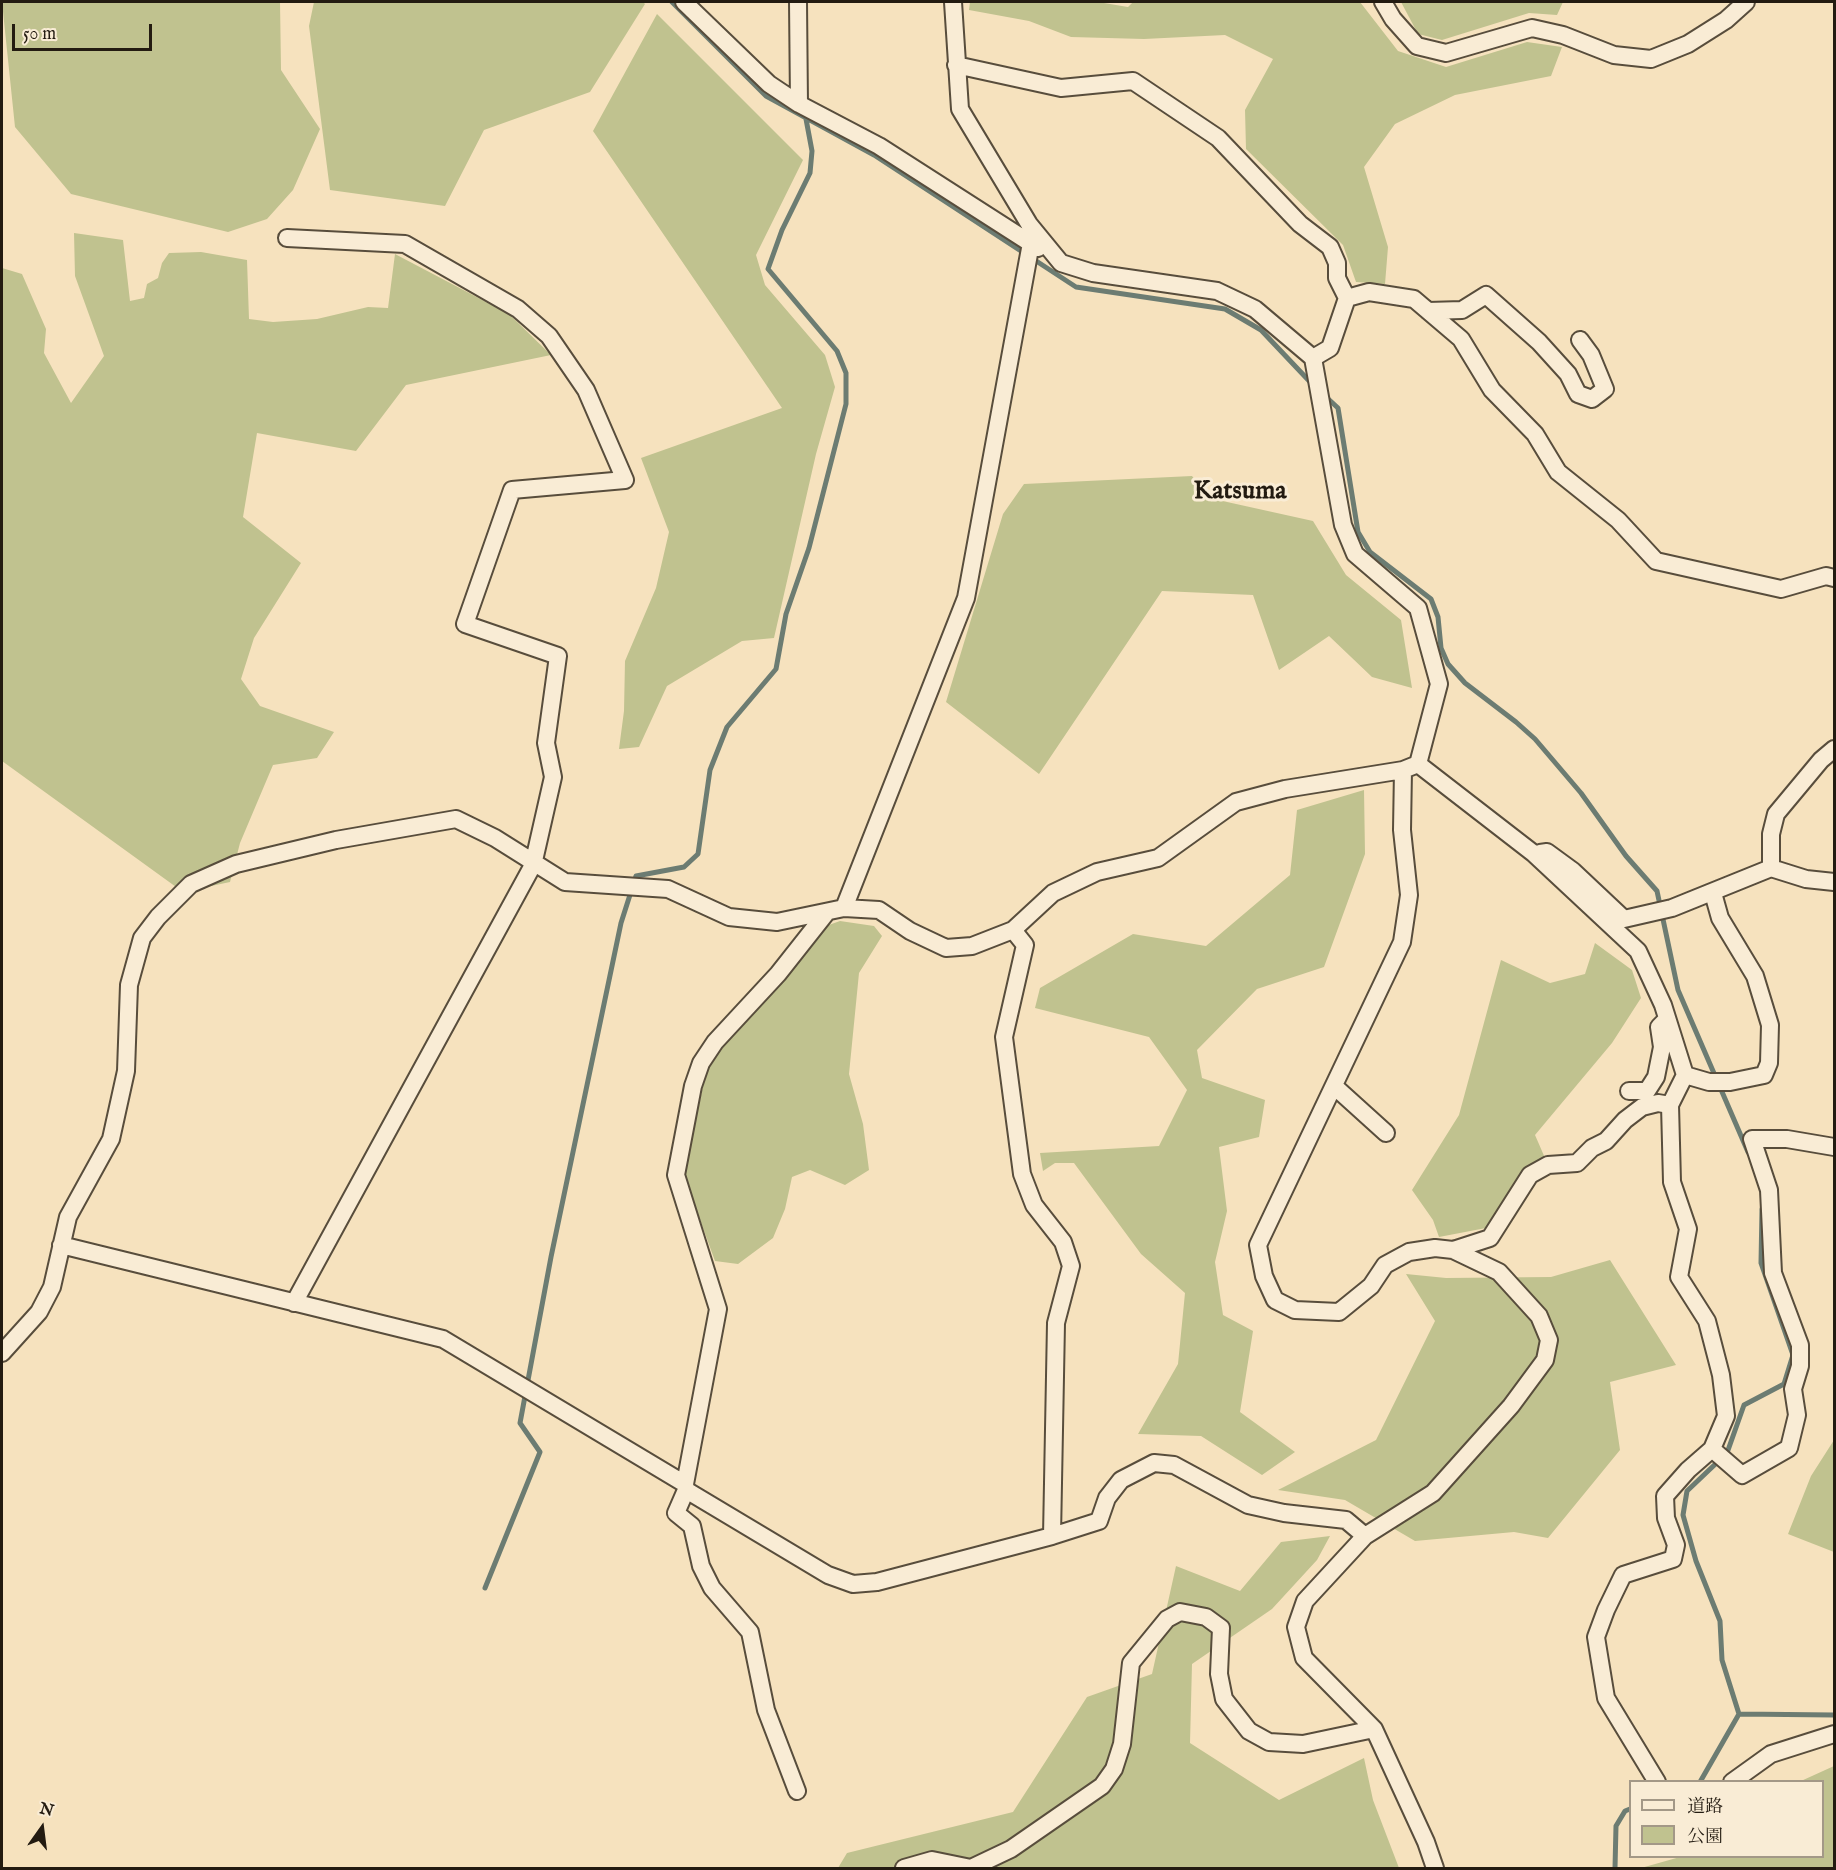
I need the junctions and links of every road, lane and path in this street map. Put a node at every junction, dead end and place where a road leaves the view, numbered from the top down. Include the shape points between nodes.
1 (684, 2) edge
2 (798, 2) edge
3 (953, 2) edge
4 (1383, 2) edge
5 (1746, 2) edge
6 (956, 66) junction
7 (799, 104) junction
8 (287, 238) dead end
9 (1031, 243) junction
10 (1061, 262) junction
11 (1347, 298) junction
12 (1428, 311) junction
13 (1580, 340) dead end
14 (1313, 358) junction
15 (1834, 578) edge
16 (1834, 749) edge
17 (1411, 767) junction
18 (1533, 853) junction
19 (532, 864) junction
20 (1771, 868) junction
21 (1834, 882) edge
22 (1713, 893) junction
23 (836, 910) junction
24 (1013, 930) junction
25 (1667, 1019) junction
26 (1685, 1075) junction
27 (1334, 1086) junction
28 (1629, 1091) dead end
29 (1670, 1105) junction
30 (1386, 1132) dead end
31 (1834, 1147) edge
32 (61, 1245) junction
33 (1453, 1250) junction
34 (294, 1303) junction
35 (2, 1353) edge
36 (1712, 1449) junction
37 (686, 1487) junction
38 (1052, 1536) junction
39 (1365, 1536) junction
40 (1374, 1729) junction
41 (1834, 1734) edge
42 (1656, 1780) edge
43 (1735, 1780) edge
44 (797, 1791) dead end
45 (904, 1869) edge
46 (1435, 1869) edge

1 - 7 street via 769,84
2 - 7 street
3 - 6 street
4 - 5 street via 1417,46 1446,53 1532,28 1563,34 1614,55 1651,59 1688,44
6 - 10 street via 960,109 1029,224
6 - 11 street via 1061,88 1132,81 1218,138 1299,224 1330,247 1337,263 1337,278
7 - 9 street via 879,146
8 - 19 street via 405,244 518,309 549,336 586,390 625,480 512,490 465,624 558,656 546,743 553,777
9 - 10 street
9 - 23 street via 966,598
10 - 14 street via 1092,273 1217,291 1255,309
11 - 12 street via 1369,292 1414,299
11 - 14 street via 1330,348
12 - 13 street via 1461,310 1486,295 1539,342 1568,374 1578,394 1592,399 1605,389
12 - 15 street via 1461,339 1492,390 1535,434 1558,472 1618,520 1656,561 1781,588 1826,576
14 - 17 street via 1343,525 1355,554 1418,608 1439,684
16 - 20 street via 1776,814 1771,834
17 - 18 street
17 - 24 street via 1285,789 1236,802 1158,858 1097,872 1053,893
17 - 27 street via 1402,830 1409,895 1402,942
18 - 22 street via 1547,852 1624,919
18 - 25 street via 1638,951
19 - 23 street via 565,882 668,889 729,917 777,922
19 - 32 street via 495,838 456,819 336,840 236,864 191,884 142,938 129,985 126,1071 111,1139 69,1217
19 - 34 street
20 - 21 street via 1806,879
20 - 22 street
22 - 26 street via 1720,918 1755,976 1770,1025 1769,1063 1764,1075 1730,1082 1709,1082
23 - 24 street via 879,910 946,948 972,946
23 - 37 street via 715,1042 701,1063 693,1086 676,1175 718,1309
24 - 38 street via 1025,945 1004,1036 1022,1174 1034,1205 1063,1242 1071,1266 1056,1323
25 - 26 street
25 - 28 street via 1659,1027 1662,1047 1656,1077 1647,1091
26 - 29 street
27 - 30 street
27 - 33 street via 1257,1245 1275,1300 1295,1310 1339,1312 1371,1286 1385,1265 1409,1252
29 - 33 street via 1642,1107 1577,1163 1548,1165 1530,1175 1490,1238
29 - 36 street via 1672,1182 1688,1229 1680,1277 1707,1321 1721,1375 1726,1416
31 - 36 street via 1787,1138 1752,1139 1769,1190 1773,1273 1800,1345 1800,1366 1792,1389 1796,1424 1789,1449 1742,1475
32 - 34 street
32 - 35 street via 52,1287 39,1312
33 - 39 street via 1499,1272 1539,1316 1549,1340 1545,1360 1511,1406 1433,1493
34 - 37 street via 443,1339
36 - 42 street via 1665,1496 1666,1518 1676,1545 1673,1559 1623,1575 1596,1637 1606,1698
37 - 38 street via 828,1575 854,1584 877,1582
37 - 44 street via 675,1513 692,1526 700,1566 712,1588 750,1632 766,1710
38 - 39 street via 1099,1521 1107,1498 1121,1480 1154,1463 1174,1465 1248,1505 1346,1520
39 - 40 street via 1305,1601 1296,1627 1304,1658
40 - 45 street via 1303,1744 1269,1742 1249,1731 1224,1699 1219,1674 1221,1628 1206,1617 1180,1612 1167,1619 1131,1663 1122,1744 1114,1769 1102,1786 1011,1849 971,1868 932,1860
40 - 46 street
41 - 43 street via 1771,1754

